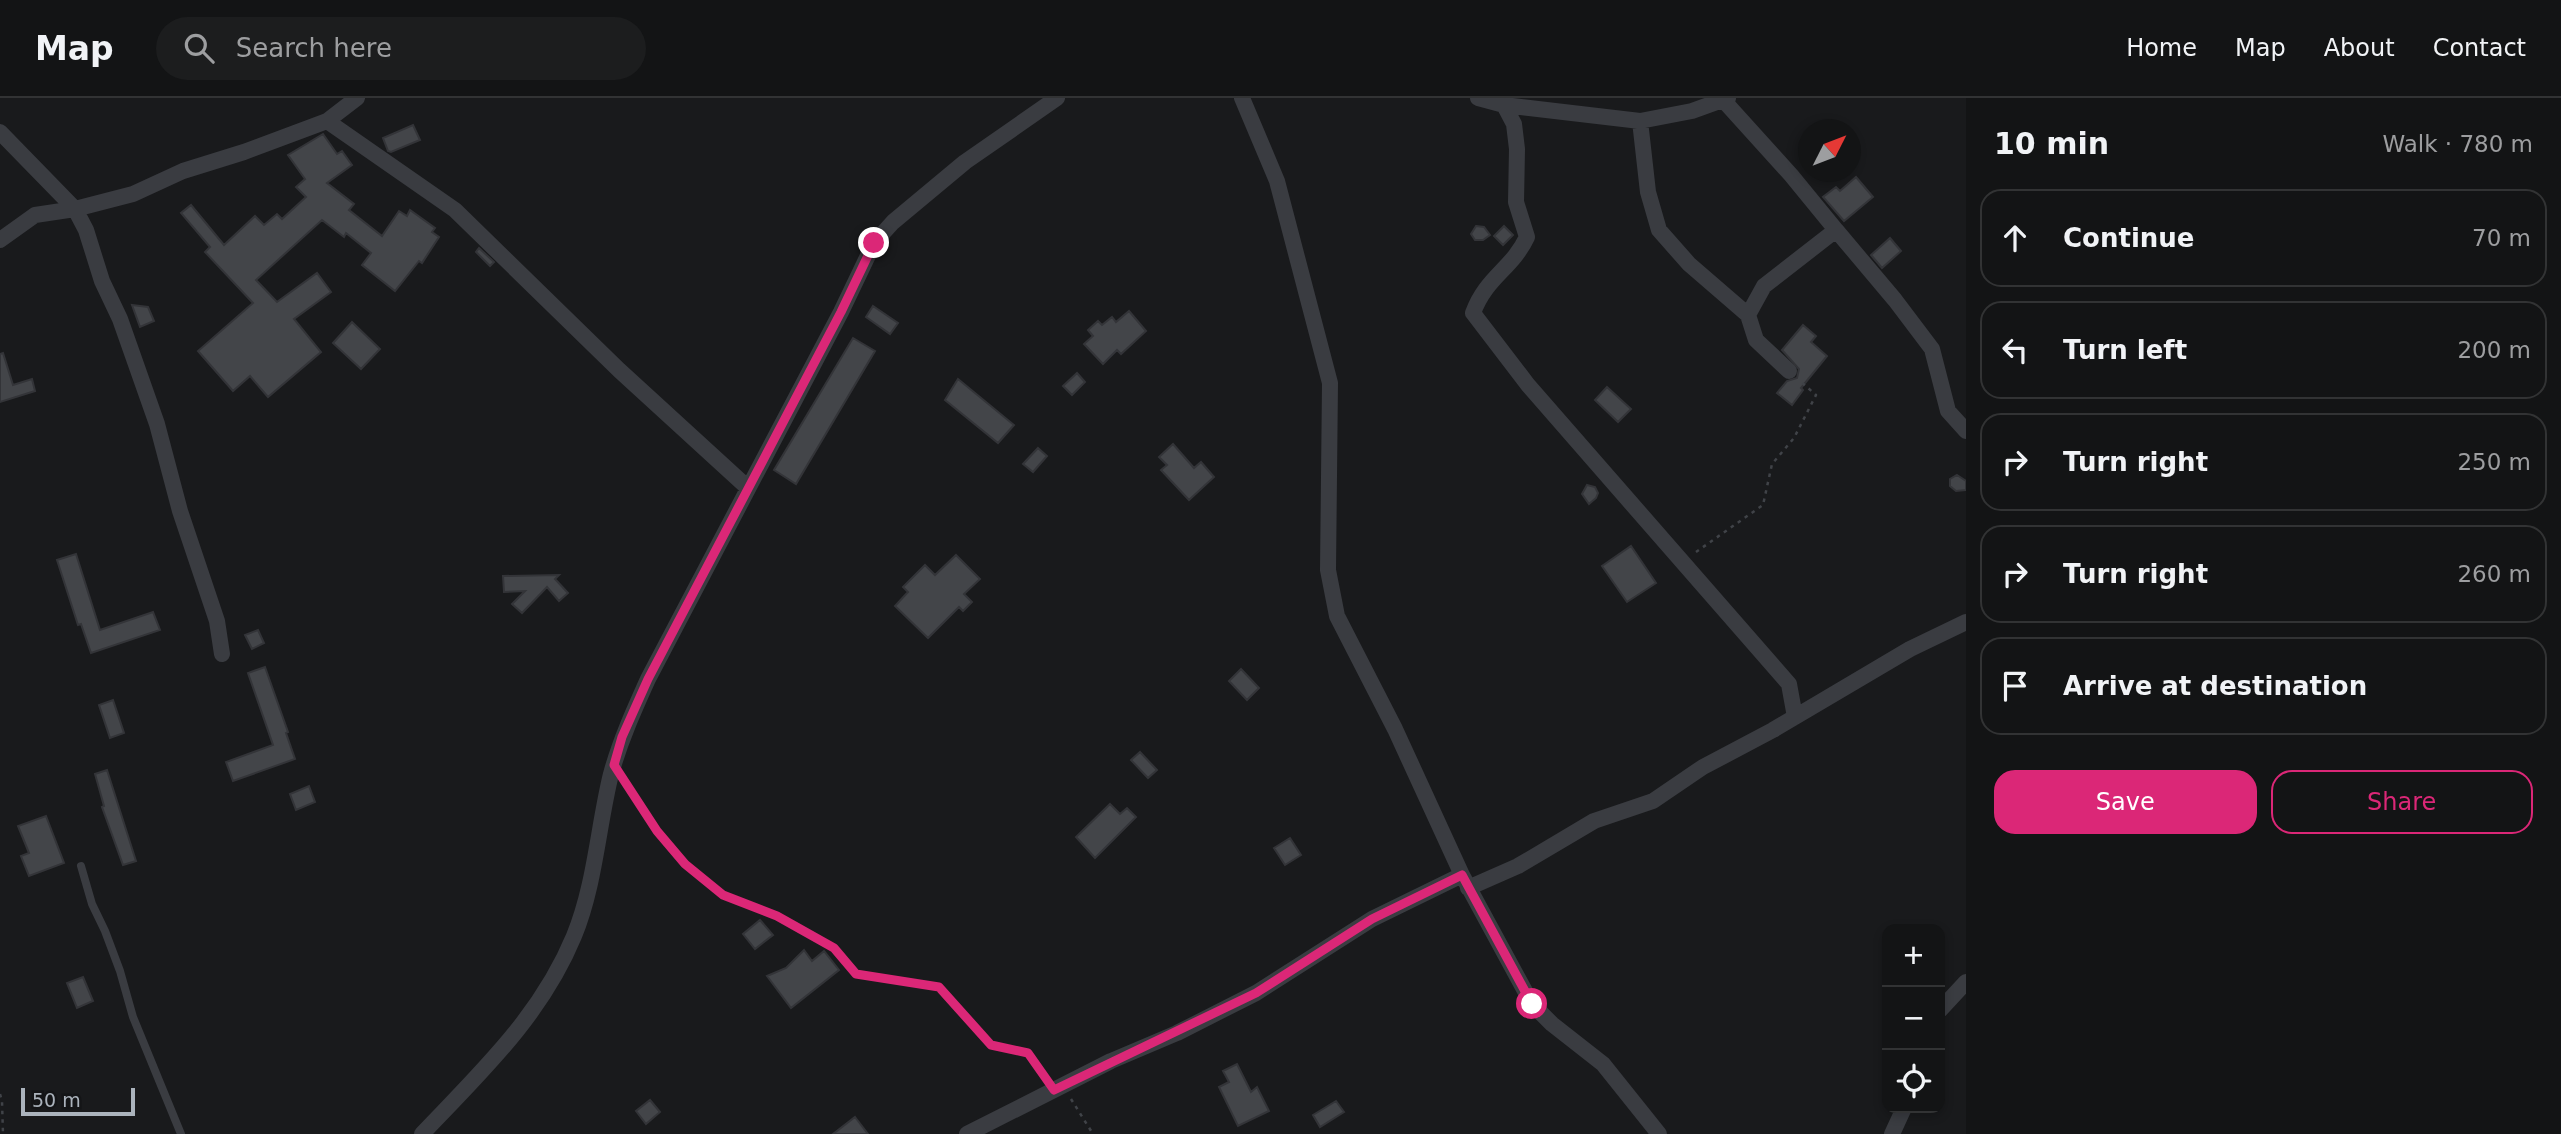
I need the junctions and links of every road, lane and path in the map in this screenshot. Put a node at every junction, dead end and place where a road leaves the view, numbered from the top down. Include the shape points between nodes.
1 (357, 98) edge
2 (1057, 98) edge
3 (1242, 98) edge
4 (1478, 98) edge
5 (1523, 98) edge
6 (1726, 99) edge
7 (1504, 105) junction
8 (1536, 109) junction
9 (327, 121) junction
10 (1640, 121) junction
11 (0, 132) edge
12 (75, 208) junction
13 (1836, 230) junction
14 (0, 240) edge
15 (1748, 315) junction
16 (1789, 371) joint
17 (1966, 431) edge
18 (748, 488) junction
19 (1675, 555) junction
20 (1966, 622) edge
21 (222, 654) dead end
22 (1795, 717) junction
23 (614, 765) junction
24 (81, 866) dead end
25 (1465, 881) junction
26 (1966, 982) edge
27 (1945, 1005) edge
28 (1058, 1088) junction
29 (0, 1094) edge
30 (1902, 1113) edge
31 (3, 1134) edge
32 (181, 1134) edge
33 (422, 1134) edge
34 (967, 1134) edge
35 (1093, 1134) edge
36 (1659, 1134) edge
37 (1892, 1134) edge

1 - 9 street
2 - 18 street via 965,162 874,243
3 - 25 street via 1277,181 1330,383 1328,570 1337,615
4 - 7 street
5 - 8 street
6 - 10 street
6 - 13 street
7 - 8 street
7 - 19 street via 1514,124 1516,202 1527,237 1519,254 1479,297 1473,313 1528,385
8 - 10 street
9 - 12 street via 183,171 133,194
9 - 18 street via 455,210
10 - 15 street via 1648,192 1659,230 1689,264
11 - 12 street
12 - 14 street via 35,215
12 - 21 street via 157,424 176,499 217,621
13 - 15 street via 1764,286
13 - 17 street via 1932,349 1948,411
15 - 16 street via 1756,340
16 - 19 path via 1816,395 1794,438 1772,464 1763,505 1695,553
18 - 23 street via 648,679
19 - 22 street via 1789,684
20 - 22 street via 1910,649
22 - 25 street via 1703,767 1653,801 1594,821 1518,866
23 - 28 path via 657,831 685,864 723,895 777,916 834,948 856,974 939,987 991,1045 1028,1053
23 - 33 street via 583,911 558,970 507,1046
24 - 32 lane via 133,1017
25 - 28 street via 1372,919 1256,993
25 - 36 street via 1532,1004 1603,1064
26 - 27 street
28 - 34 street
28 - 35 path
29 - 31 path
30 - 37 street

